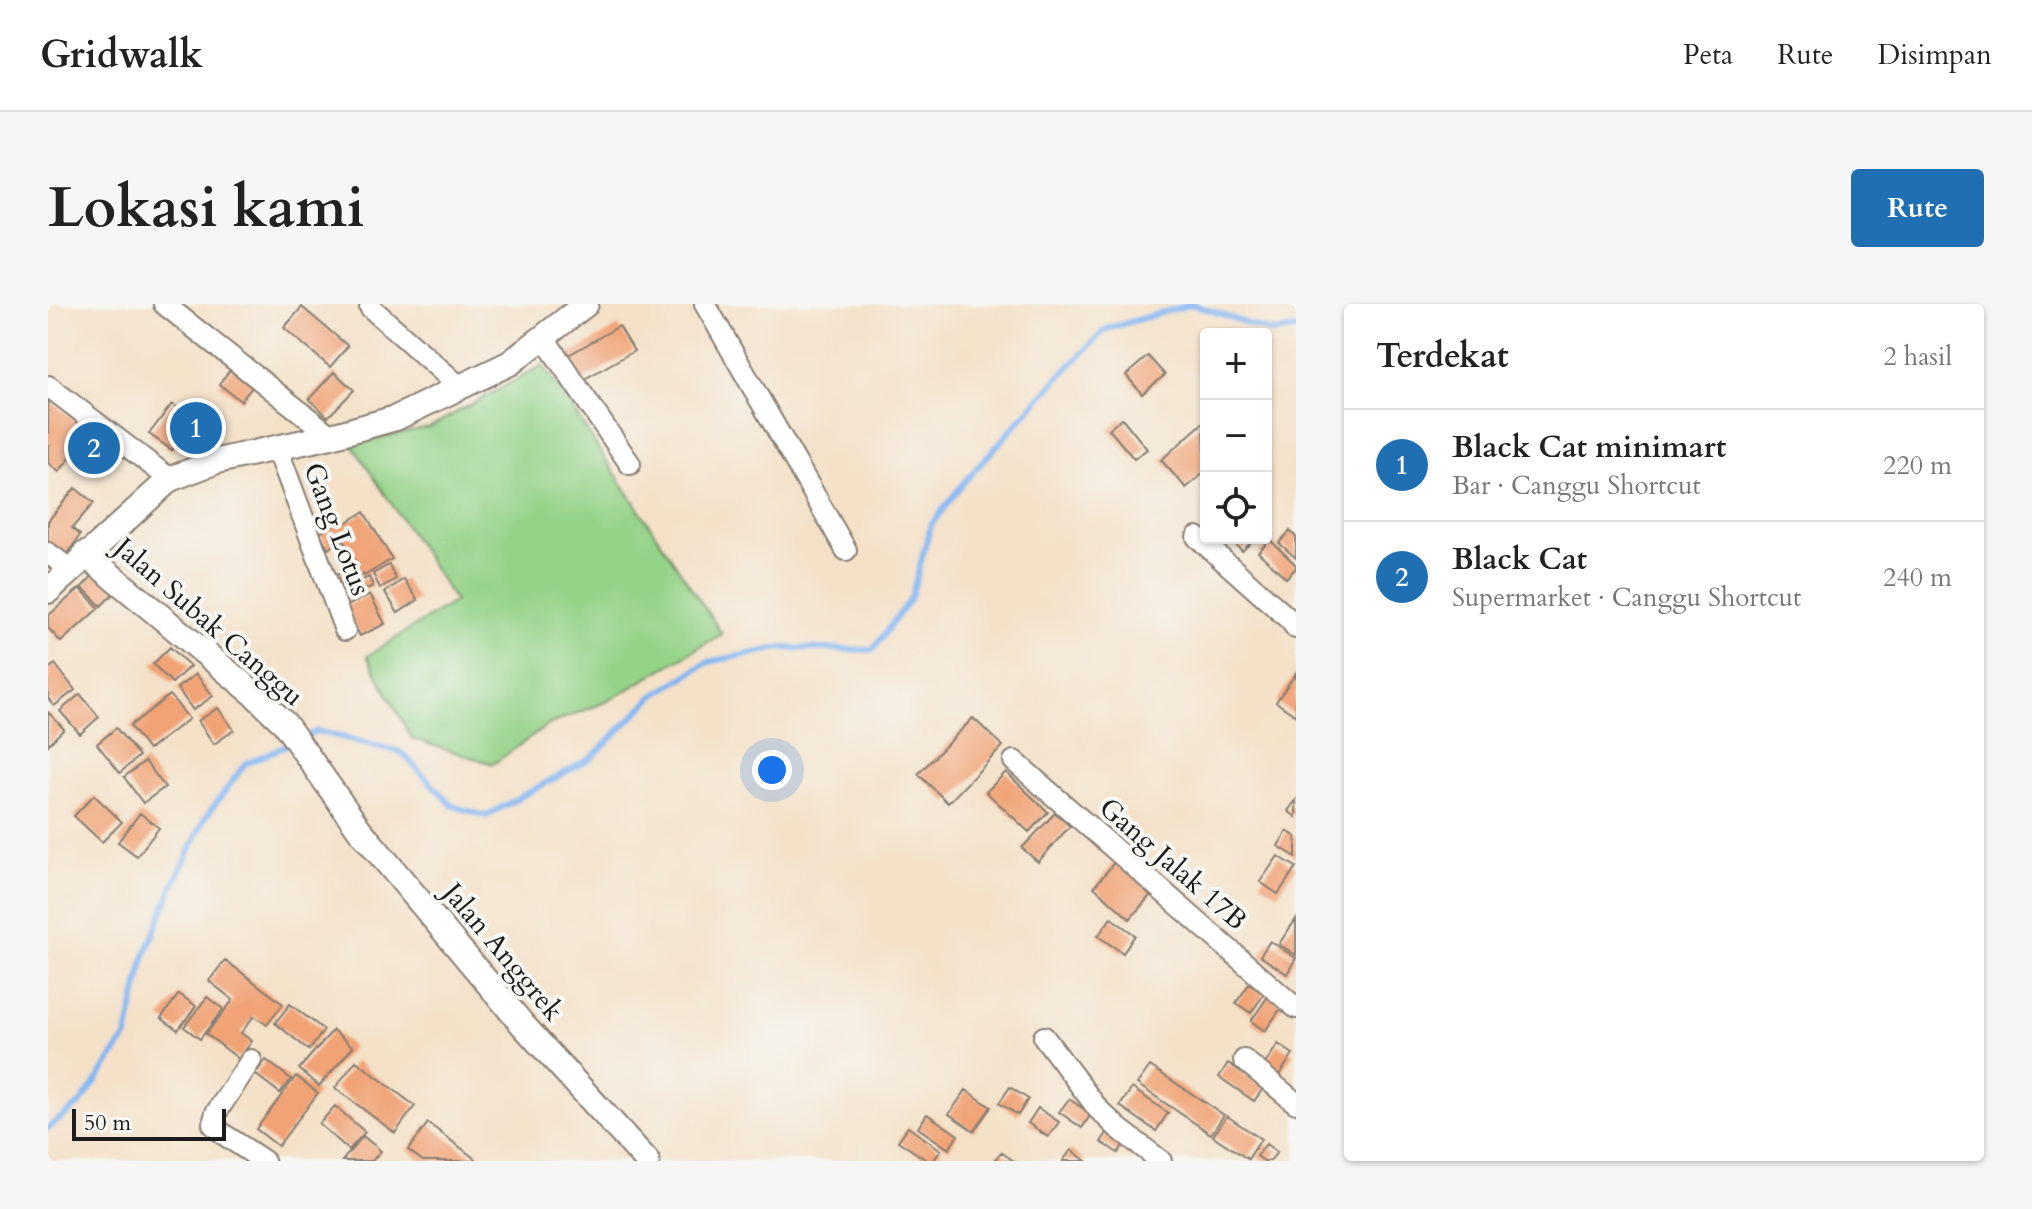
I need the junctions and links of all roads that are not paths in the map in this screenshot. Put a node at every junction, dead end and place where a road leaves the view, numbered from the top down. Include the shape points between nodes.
1 (164, 304) edge
2 (586, 304) edge
3 (705, 304) edge
4 (370, 307) dead end
5 (544, 338) junction
6 (48, 386) edge
7 (461, 388) junction
8 (331, 436) junction
9 (277, 448) junction
10 (630, 464) dead end
11 (170, 479) junction
12 (1197, 537) dead end
13 (846, 550) dead end
14 (48, 553) edge
15 (78, 562) junction
16 (48, 591) edge
17 (1296, 628) edge
18 (345, 630) dead end
19 (1014, 761) dead end
20 (320, 775) joint
21 (1296, 1008) edge
22 (1044, 1037) dead end
23 (251, 1060) dead end
24 (1244, 1060) dead end
25 (1296, 1103) edge
26 (264, 1161) edge
27 (647, 1161) edge
28 (1161, 1161) edge

1 - 8 street
2 - 5 street
3 - 13 street
4 - 7 street
5 - 7 street
5 - 10 street
6 - 11 street
7 - 8 street via 396,418
8 - 9 street
9 - 11 street via 217,461
9 - 18 street, Gang Lotus
11 - 15 street
12 - 17 street
14 - 15 street
15 - 16 street
15 - 20 street, Jalan Subak Canggu via 252,692 285,724
19 - 21 street, Gang Jalak 17B
20 - 27 street, Jalan Anggrek via 523,1025
22 - 28 street via 1098,1109
23 - 26 street via 213,1124
24 - 25 street

